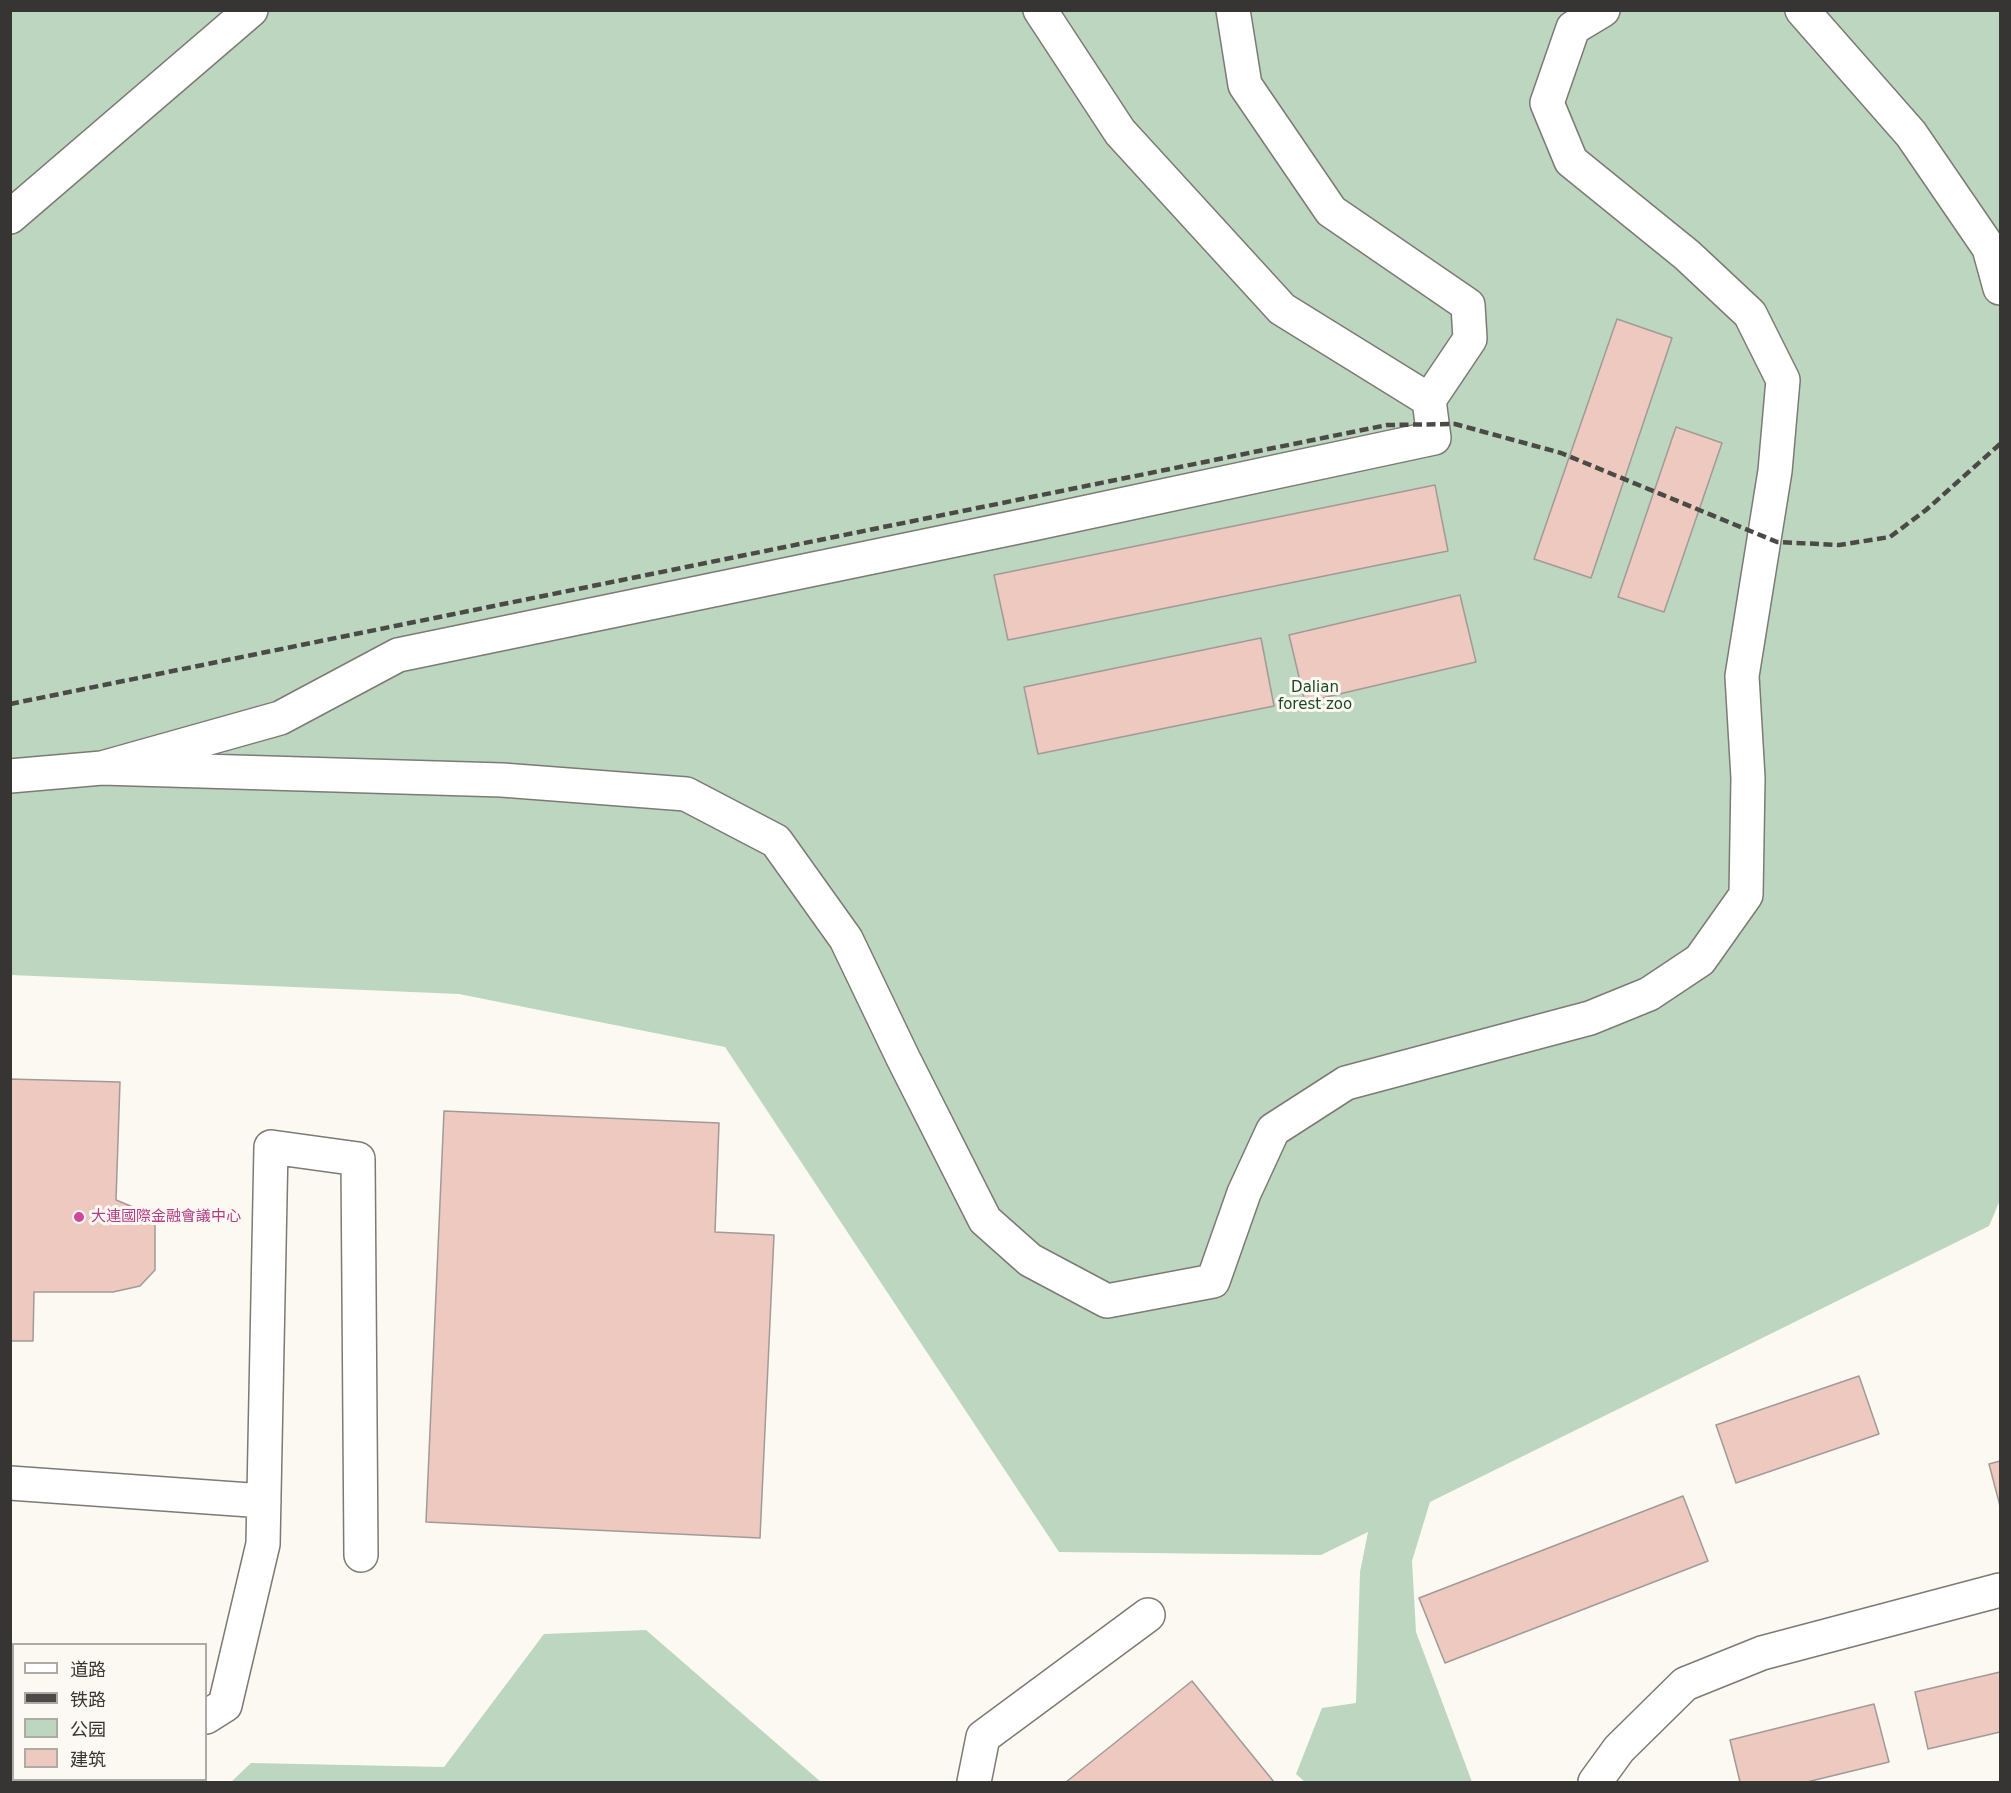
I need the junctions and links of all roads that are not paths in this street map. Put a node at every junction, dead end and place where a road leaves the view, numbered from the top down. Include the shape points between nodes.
1 (251, 10) edge
2 (1040, 10) edge
3 (1233, 10) edge
4 (1603, 10) edge
5 (1802, 10) edge
6 (10, 217) edge
7 (2001, 288) edge
8 (1430, 400) junction
9 (102, 768) junction
10 (10, 776) edge
11 (10, 1483) edge
12 (264, 1501) junction
13 (361, 1555) dead end
14 (2001, 1590) edge
15 (1148, 1615) dead end
16 (207, 1716) edge
17 (975, 1782) edge
18 (1595, 1782) edge

1 - 6 street
2 - 8 street via 1120,132 1282,309
3 - 8 street via 1245,85 1331,211 1468,305 1470,339
4 - 9 street via 1573,28 1547,103 1571,160 1687,255 1750,314 1783,380 1775,471 1742,676 1748,778 1746,896 1700,960 1649,994 1590,1018 1346,1083 1273,1130 1244,1193 1213,1281 1107,1301 1030,1260 985,1220 846,939 776,841 686,794 502,780
5 - 7 street via 1911,134 1989,248
8 - 9 street via 1434,438 398,655 280,718
9 - 10 street
11 - 12 street
12 - 13 street via 271,1147 358,1159
12 - 16 street via 263,1544 225,1705
14 - 18 street via 1762,1653 1685,1684 1619,1749
15 - 17 street via 983,1737

